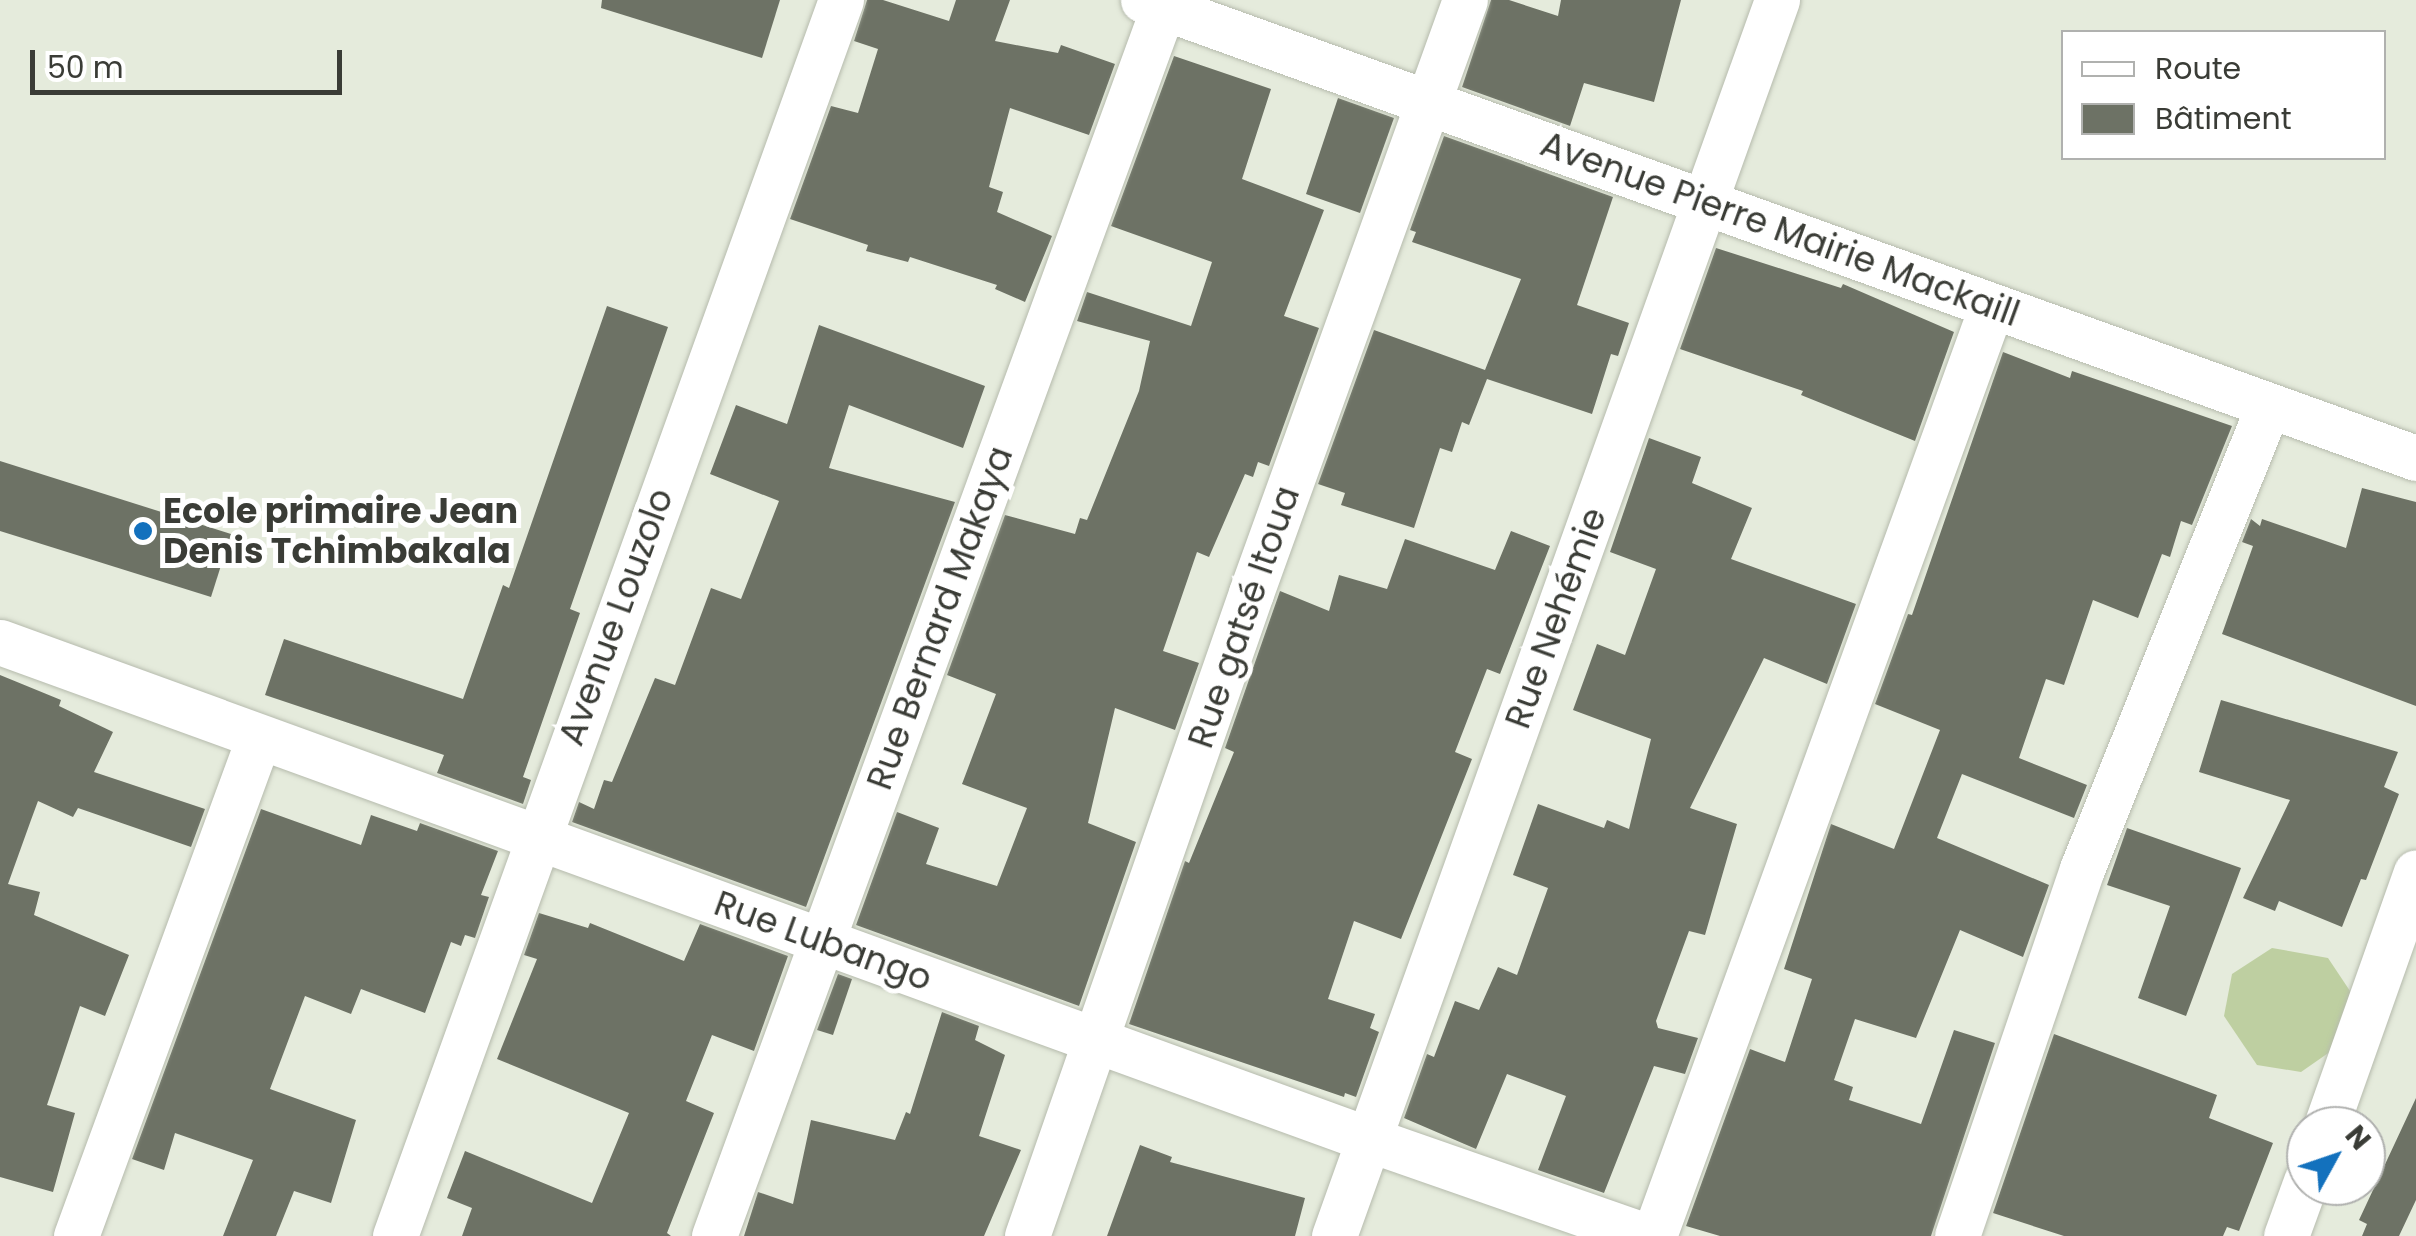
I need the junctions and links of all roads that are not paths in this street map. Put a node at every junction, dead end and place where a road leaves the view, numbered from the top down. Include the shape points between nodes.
1 (841, 0) edge
2 (1465, 0) edge
3 (1778, 0) edge
4 (1158, 2) edge
5 (1428, 100) junction
6 (1706, 200) junction
7 (1991, 308) junction
8 (2268, 406) junction
9 (2416, 458) edge
10 (0, 642) edge
11 (259, 737) junction
12 (536, 837) junction
13 (2416, 872) edge
14 (822, 941) junction
15 (1098, 1041) junction
16 (2333, 1106) edge
17 (1368, 1139) junction
18 (2297, 1206) edge
19 (76, 1236) edge
20 (395, 1236) edge
21 (714, 1236) edge
22 (1027, 1236) edge
23 (1334, 1236) edge
24 (1650, 1236) edge
25 (1956, 1236) edge
26 (2286, 1236) edge

1 - 12 street, Avenue Louzolo
2 - 5 street, Rue gatsé Itoua
3 - 6 street, Rue Nehémie
4 - 5 street, Avenue Pierre Mairie Mackaill
4 - 14 street, Rue Bernard Makaya
5 - 6 street, Avenue Pierre Mairie Mackaill
5 - 15 street, Rue gatsé Itoua
6 - 7 street, Avenue Pierre Mairie Mackaill
6 - 17 street, Rue Nehémie
7 - 8 street, Avenue Pierre Mairie Mackaill
7 - 24 street
8 - 9 street, Avenue Pierre Mairie Mackaill
8 - 25 street via 2082,869
10 - 11 street, Rue Lubango
11 - 12 street, Rue Lubango
11 - 19 street
12 - 14 street, Rue Lubango
12 - 20 street, Avenue Louzolo
13 - 16 street
14 - 15 street, Rue Lubango
14 - 21 street, Rue Bernard Makaya
15 - 17 street, Rue Lubango
15 - 22 street, Rue gatsé Itoua
17 - 23 street, Rue Nehémie
17 - 24 street, Rue Lubango
18 - 26 street

